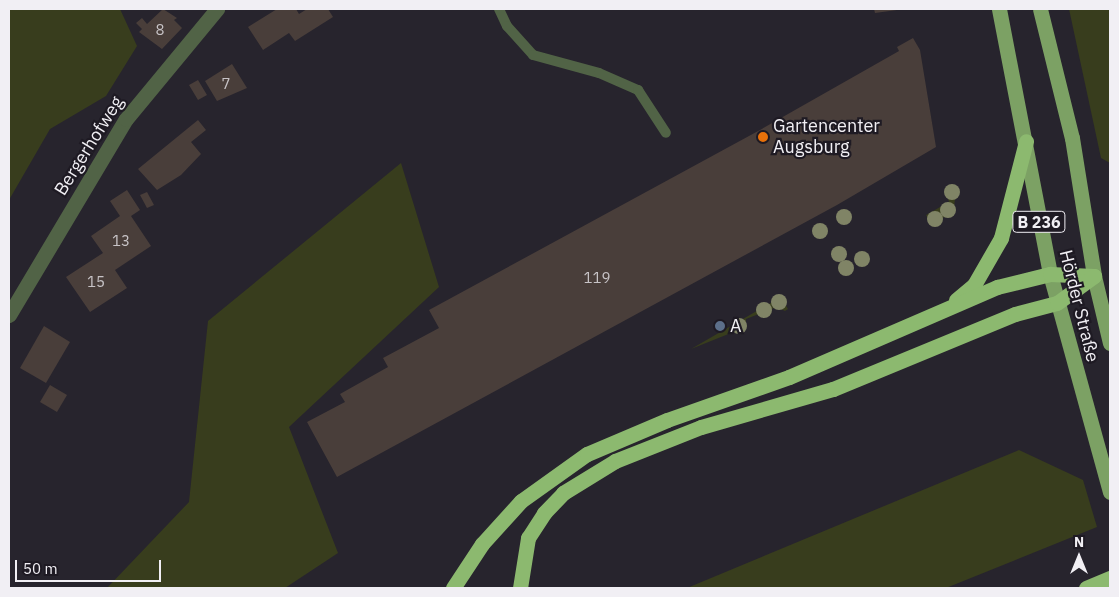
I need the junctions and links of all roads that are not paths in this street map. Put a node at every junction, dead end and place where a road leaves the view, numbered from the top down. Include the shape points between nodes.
1 (217, 9) edge
2 (498, 9) edge
3 (999, 9) edge
4 (1040, 9) edge
5 (666, 133) dead end
6 (1026, 141) junction
7 (1050, 274) junction
8 (1094, 276) junction
9 (1057, 302) junction
10 (9, 315) edge
11 (934, 315) junction
12 (1110, 343) edge
13 (1110, 492) edge
14 (1110, 578) edge
15 (453, 588) edge
16 (520, 588) edge
17 (1086, 588) edge

1 - 10 street, Bergerhofweg via 126,119
2 - 5 lane via 507,26 533,55 599,73 638,90
3 - 6 main road, Hörder Straße / B 236
4 - 8 main road, Hörder Straße / B 236 via 1072,138
6 - 7 main road, Hörder Straße / B 236
6 - 11 highway via 996,252 974,284
7 - 8 highway
7 - 9 main road, Hörder Straße / B 236
7 - 11 highway via 997,287
8 - 9 highway
8 - 12 main road, Hörder Straße / B 236
9 - 13 main road, Hörder Straße / B 236
9 - 16 highway via 1016,314 833,389 701,427 615,461 563,493 544,513 528,538
11 - 15 highway via 789,377 629,435 573,462 521,501 482,544
14 - 17 highway

